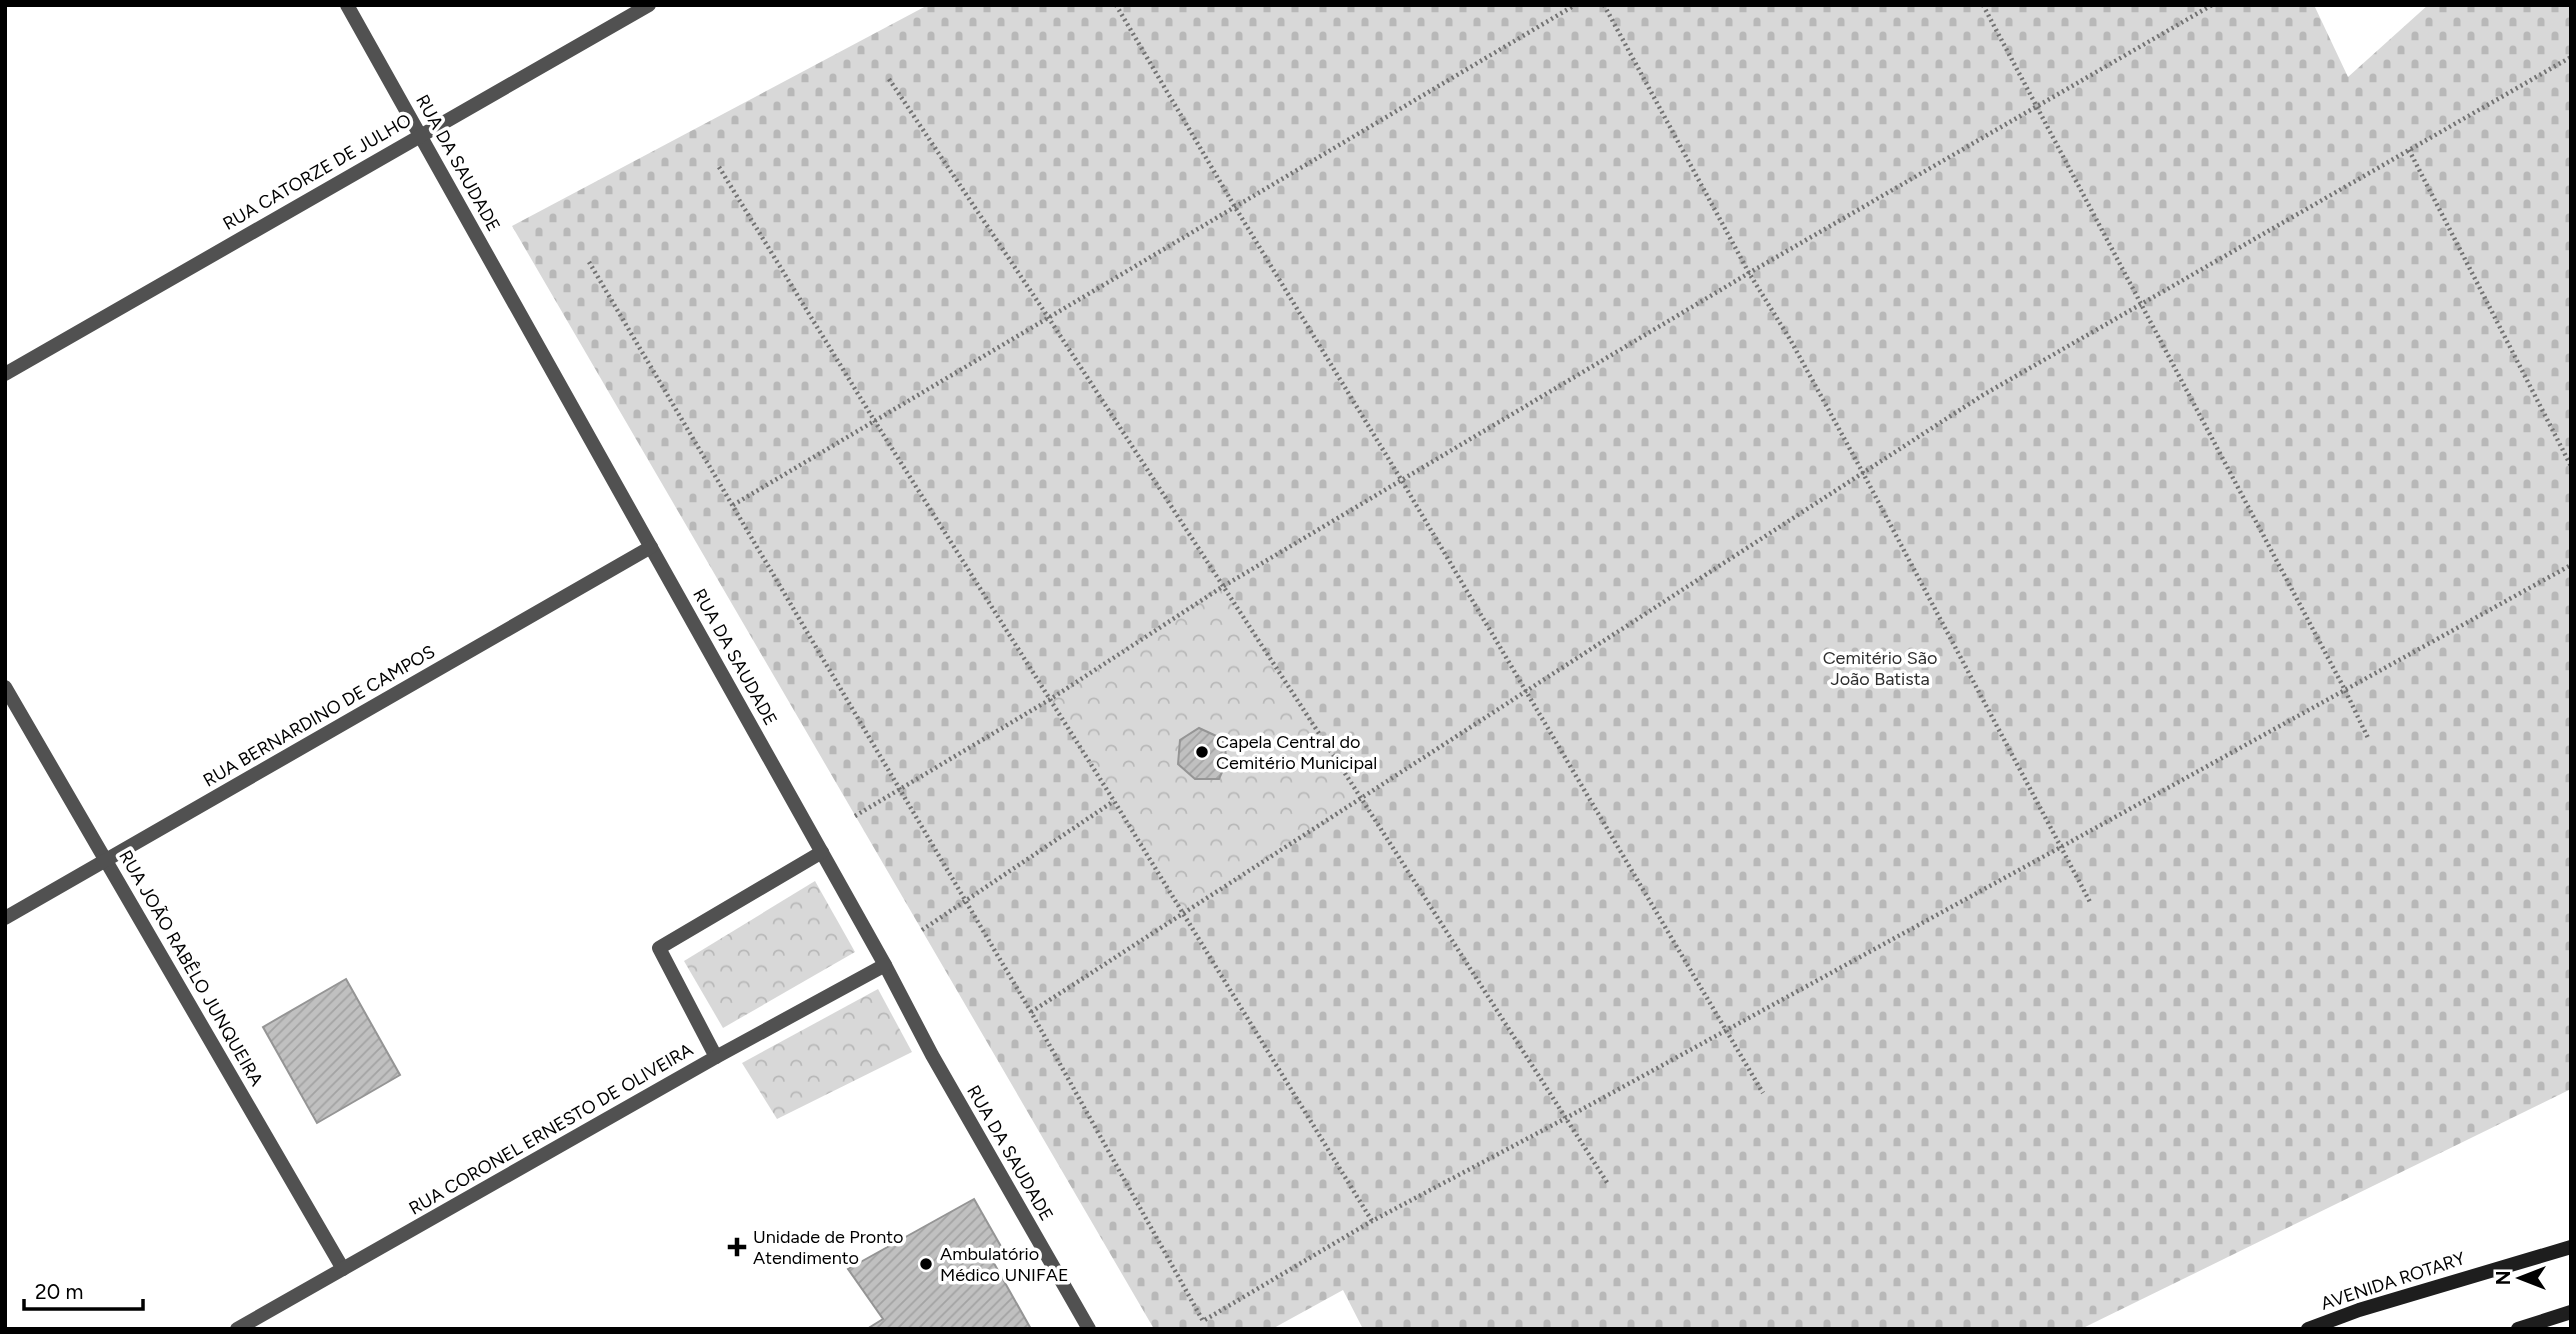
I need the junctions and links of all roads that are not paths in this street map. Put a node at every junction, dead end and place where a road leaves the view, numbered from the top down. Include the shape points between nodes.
1 (347, 5) edge
2 (649, 5) edge
3 (421, 134) junction
4 (5, 374) edge
5 (651, 547) junction
6 (5, 687) edge
7 (822, 852) junction
8 (106, 860) junction
9 (5, 918) edge
10 (885, 965) junction
11 (716, 1057) junction
12 (2571, 1247) edge
13 (343, 1269) junction
14 (2571, 1312) edge
15 (237, 1329) edge
16 (1088, 1329) edge
17 (2308, 1329) edge
18 (2518, 1329) edge

1 - 3 street, RUA DA SAUDADE
2 - 3 street, RUA CATORZE DE JULHO
3 - 4 street, RUA CATORZE DE JULHO
3 - 5 street, RUA DA SAUDADE
5 - 7 street, RUA DA SAUDADE
5 - 8 street, RUA BERNARDINO DE CAMPOS
6 - 8 street, RUA JOÃO RABÊLO JUNQUEIRA
7 - 10 street, RUA DA SAUDADE
7 - 11 street via 659,948
8 - 9 street, RUA BERNARDINO DE CAMPOS
8 - 13 street, RUA JOÃO RABÊLO JUNQUEIRA
10 - 11 street, RUA CORONEL ERNESTO DE OLIVEIRA
10 - 16 street, RUA DA SAUDADE
11 - 13 street, RUA CORONEL ERNESTO DE OLIVEIRA
12 - 17 main road, AVENIDA ROTARY
13 - 15 street, RUA CORONEL ERNESTO DE OLIVEIRA
14 - 18 main road

